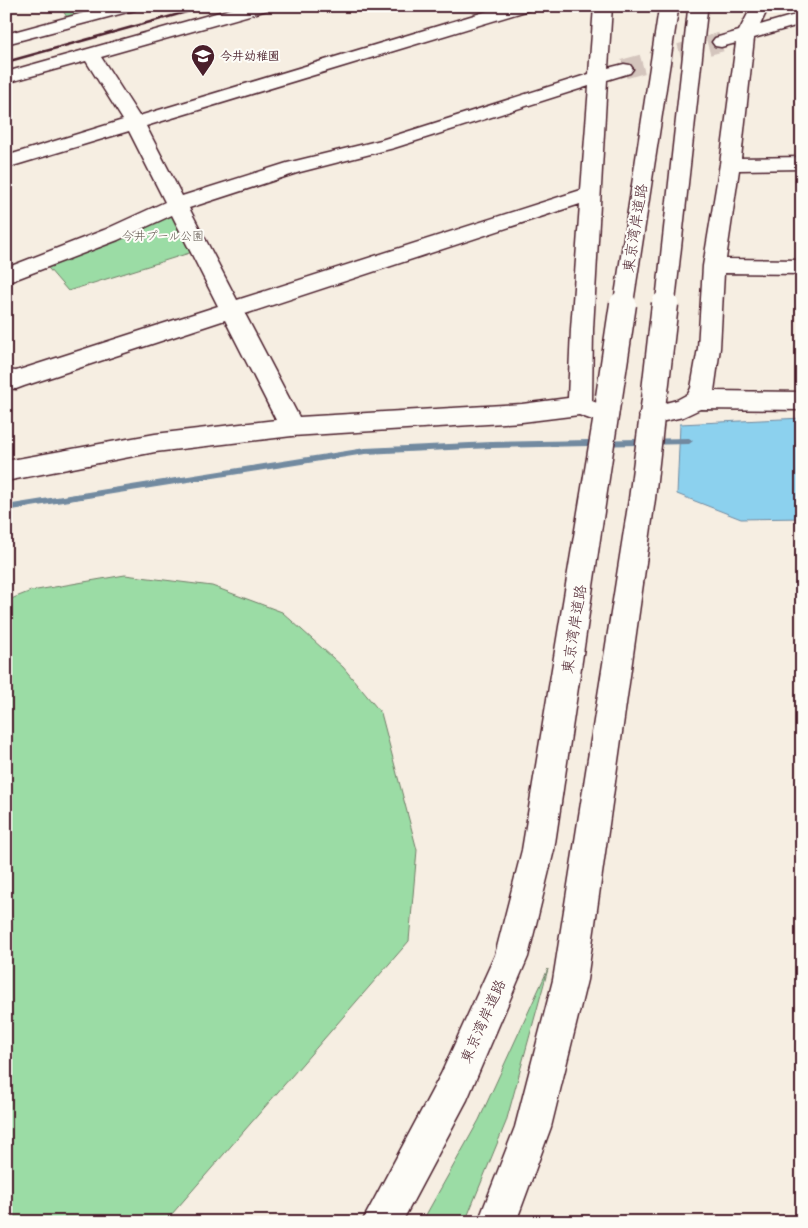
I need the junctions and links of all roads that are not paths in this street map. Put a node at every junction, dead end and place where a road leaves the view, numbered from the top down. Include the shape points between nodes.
1 (60, 6) edge
2 (129, 6) edge
3 (261, 6) edge
4 (523, 6) edge
5 (604, 6) edge
6 (669, 6) edge
7 (698, 6) edge
8 (761, 6) edge
9 (802, 18) edge
10 (70, 22) junction
11 (746, 35) junction
12 (6, 39) edge
13 (721, 42) tunnel mouth
14 (90, 54) junction
15 (624, 69) tunnel mouth
16 (600, 77) junction
17 (6, 78) edge
18 (135, 124) junction
19 (6, 162) edge
20 (802, 163) edge
21 (730, 164) junction
22 (592, 193) junction
23 (176, 205) junction
24 (714, 266) junction
25 (802, 267) edge
26 (6, 276) edge
27 (231, 310) junction
28 (6, 379) edge
29 (696, 400) junction
30 (802, 401) edge
31 (580, 406) junction
32 (607, 413) junction
33 (651, 421) junction
34 (292, 427) junction
35 (6, 471) edge
36 (381, 1222) edge
37 (497, 1222) edge

1 - 10 main road
2 - 10 main road
3 - 14 main road
4 - 18 main road
5 - 16 main road
6 - 32 main road, 東京湾岸道路, bridge
7 - 33 main road, bridge
8 - 11 main road
9 - 11 main road
10 - 12 main road
11 - 13 main road
11 - 21 main road
14 - 17 main road
14 - 18 main road
15 - 16 main road
16 - 22 main road
16 - 23 main road via 388,144 294,167
18 - 19 main road
18 - 23 main road
20 - 21 main road
21 - 24 main road
22 - 27 main road
22 - 31 main road
23 - 26 main road via 111,235
23 - 27 main road
24 - 25 main road
24 - 29 main road via 709,348 702,389
27 - 28 main road via 16,380
27 - 34 main road
29 - 30 main road
29 - 33 main road
31 - 32 main road
31 - 34 main road via 522,413
32 - 36 main road, 東京湾岸道路 via 538,850 511,957 454,1087
33 - 37 main road via 570,980 533,1127
34 - 35 main road via 155,443

